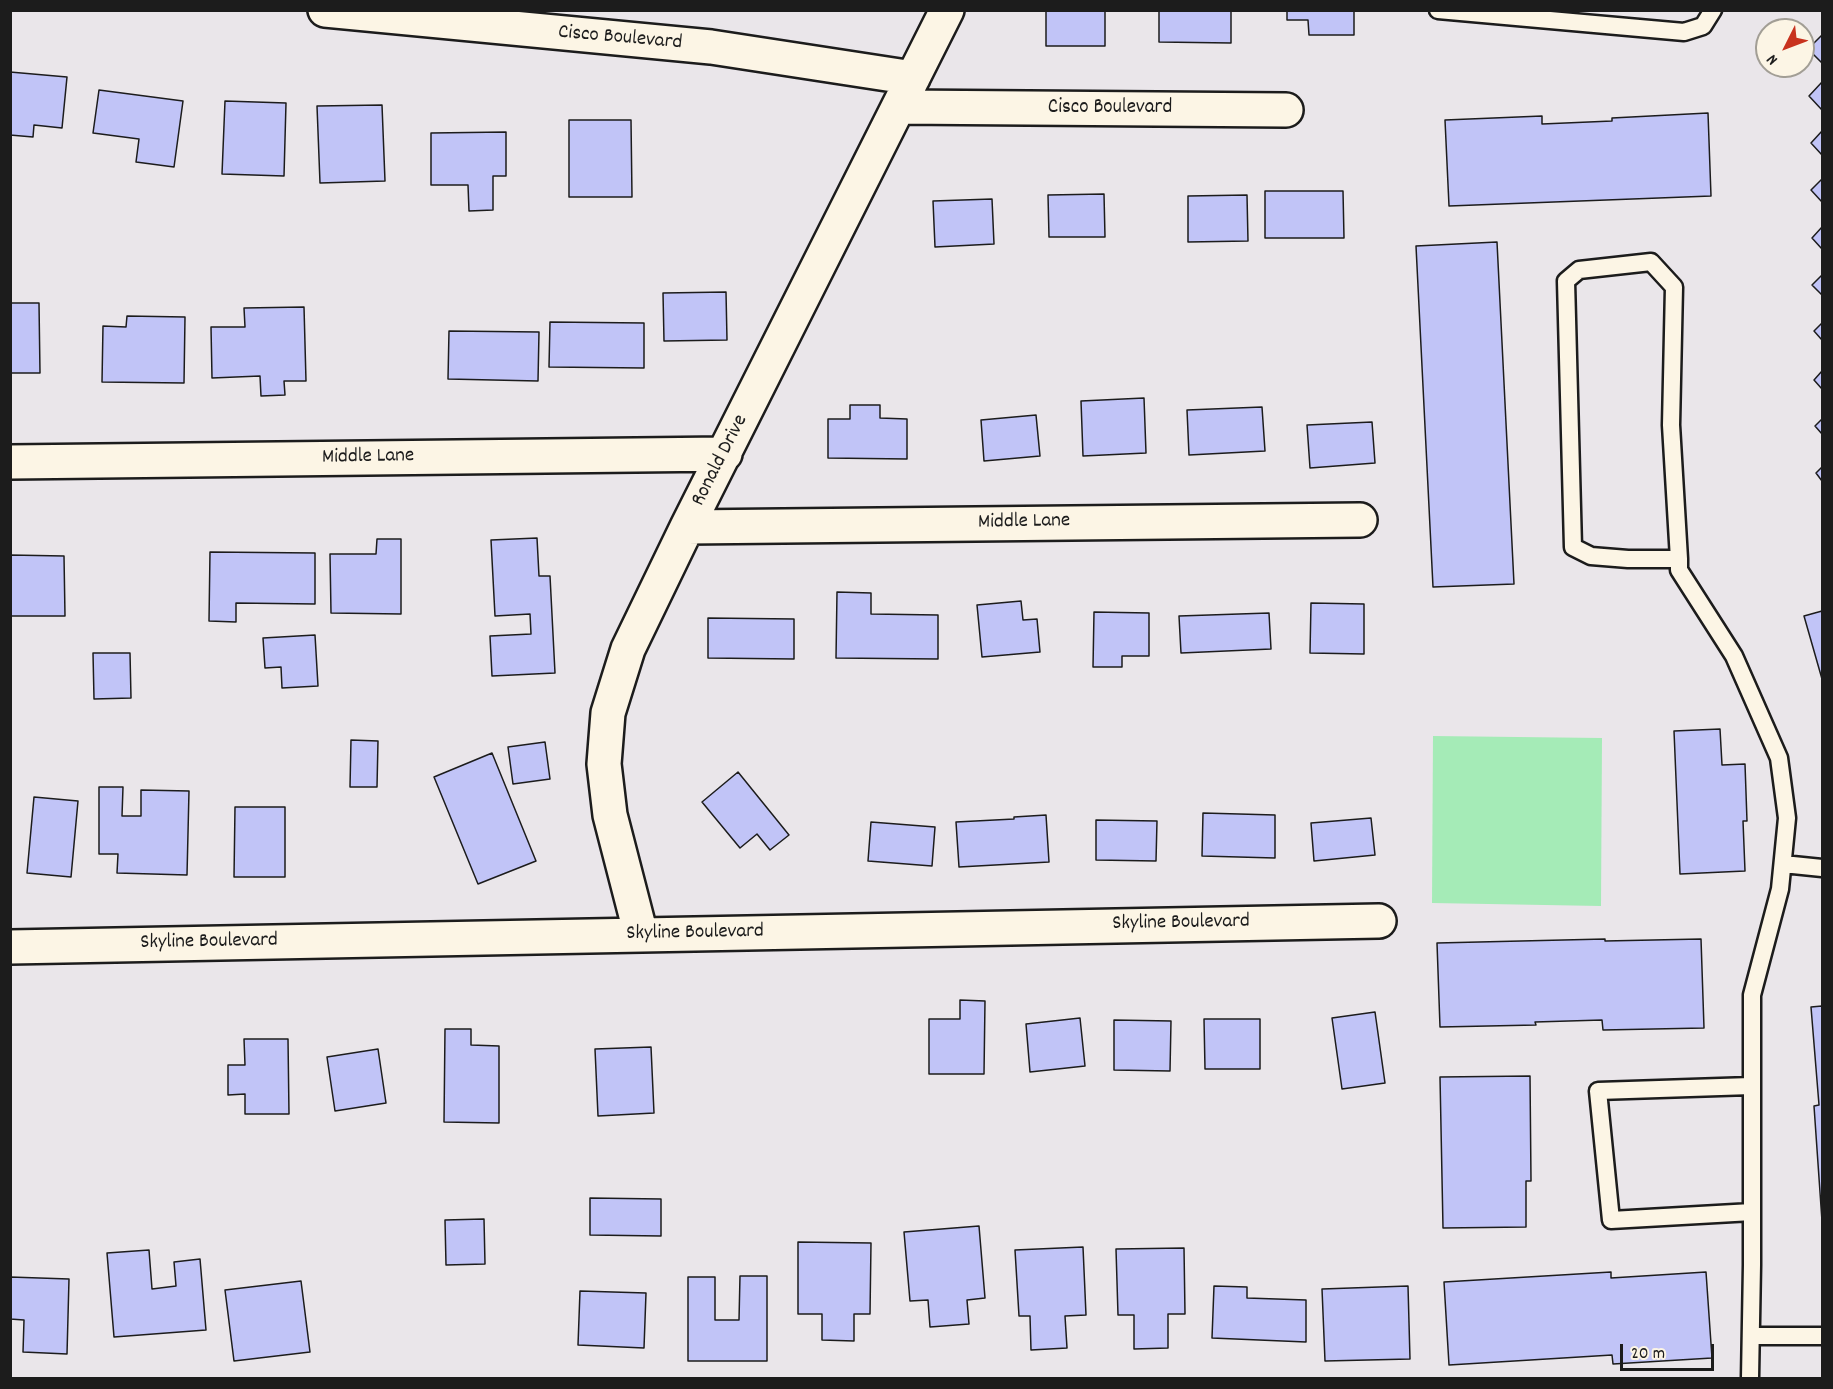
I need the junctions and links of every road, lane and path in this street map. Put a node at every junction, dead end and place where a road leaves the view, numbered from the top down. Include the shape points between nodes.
1 (326, 10) edge
2 (947, 10) edge
3 (1438, 10) edge
4 (1713, 10) edge
5 (913, 78) junction
6 (898, 107) junction
7 (1286, 110) dead end
8 (725, 454) junction
9 (10, 462) edge
10 (1360, 520) dead end
11 (687, 527) junction
12 (1679, 559) junction
13 (1783, 864) junction
14 (1822, 868) edge
15 (1379, 921) dead end
16 (641, 935) junction
17 (10, 947) edge
18 (1751, 1086) junction
19 (1752, 1212) junction
20 (1751, 1336) junction
21 (1822, 1336) edge
22 (1750, 1378) edge

1 - 5 street, Cisco Boulevard via 711,48
2 - 5 street, Ronald Drive
3 - 4 lane via 1684,32 1702,26
5 - 6 street, Ronald Drive
6 - 7 street, Cisco Boulevard
6 - 8 street, Ronald Drive
8 - 9 street, Middle Lane
8 - 11 street, Ronald Drive
10 - 11 street, Middle Lane
11 - 16 street, Ronald Drive via 628,649 608,713 604,764 610,815
12 - 12 lane via 1671,425 1674,287 1651,262 1579,270 1566,280 1573,547 1591,556
12 - 13 lane via 1679,570 1734,656 1779,758 1787,818
13 - 14 lane
13 - 18 lane via 1752,995
15 - 16 street, Skyline Boulevard
16 - 17 street, Skyline Boulevard
18 - 19 lane
18 - 19 lane via 1598,1091 1611,1220
19 - 20 lane
20 - 21 lane
20 - 22 lane

